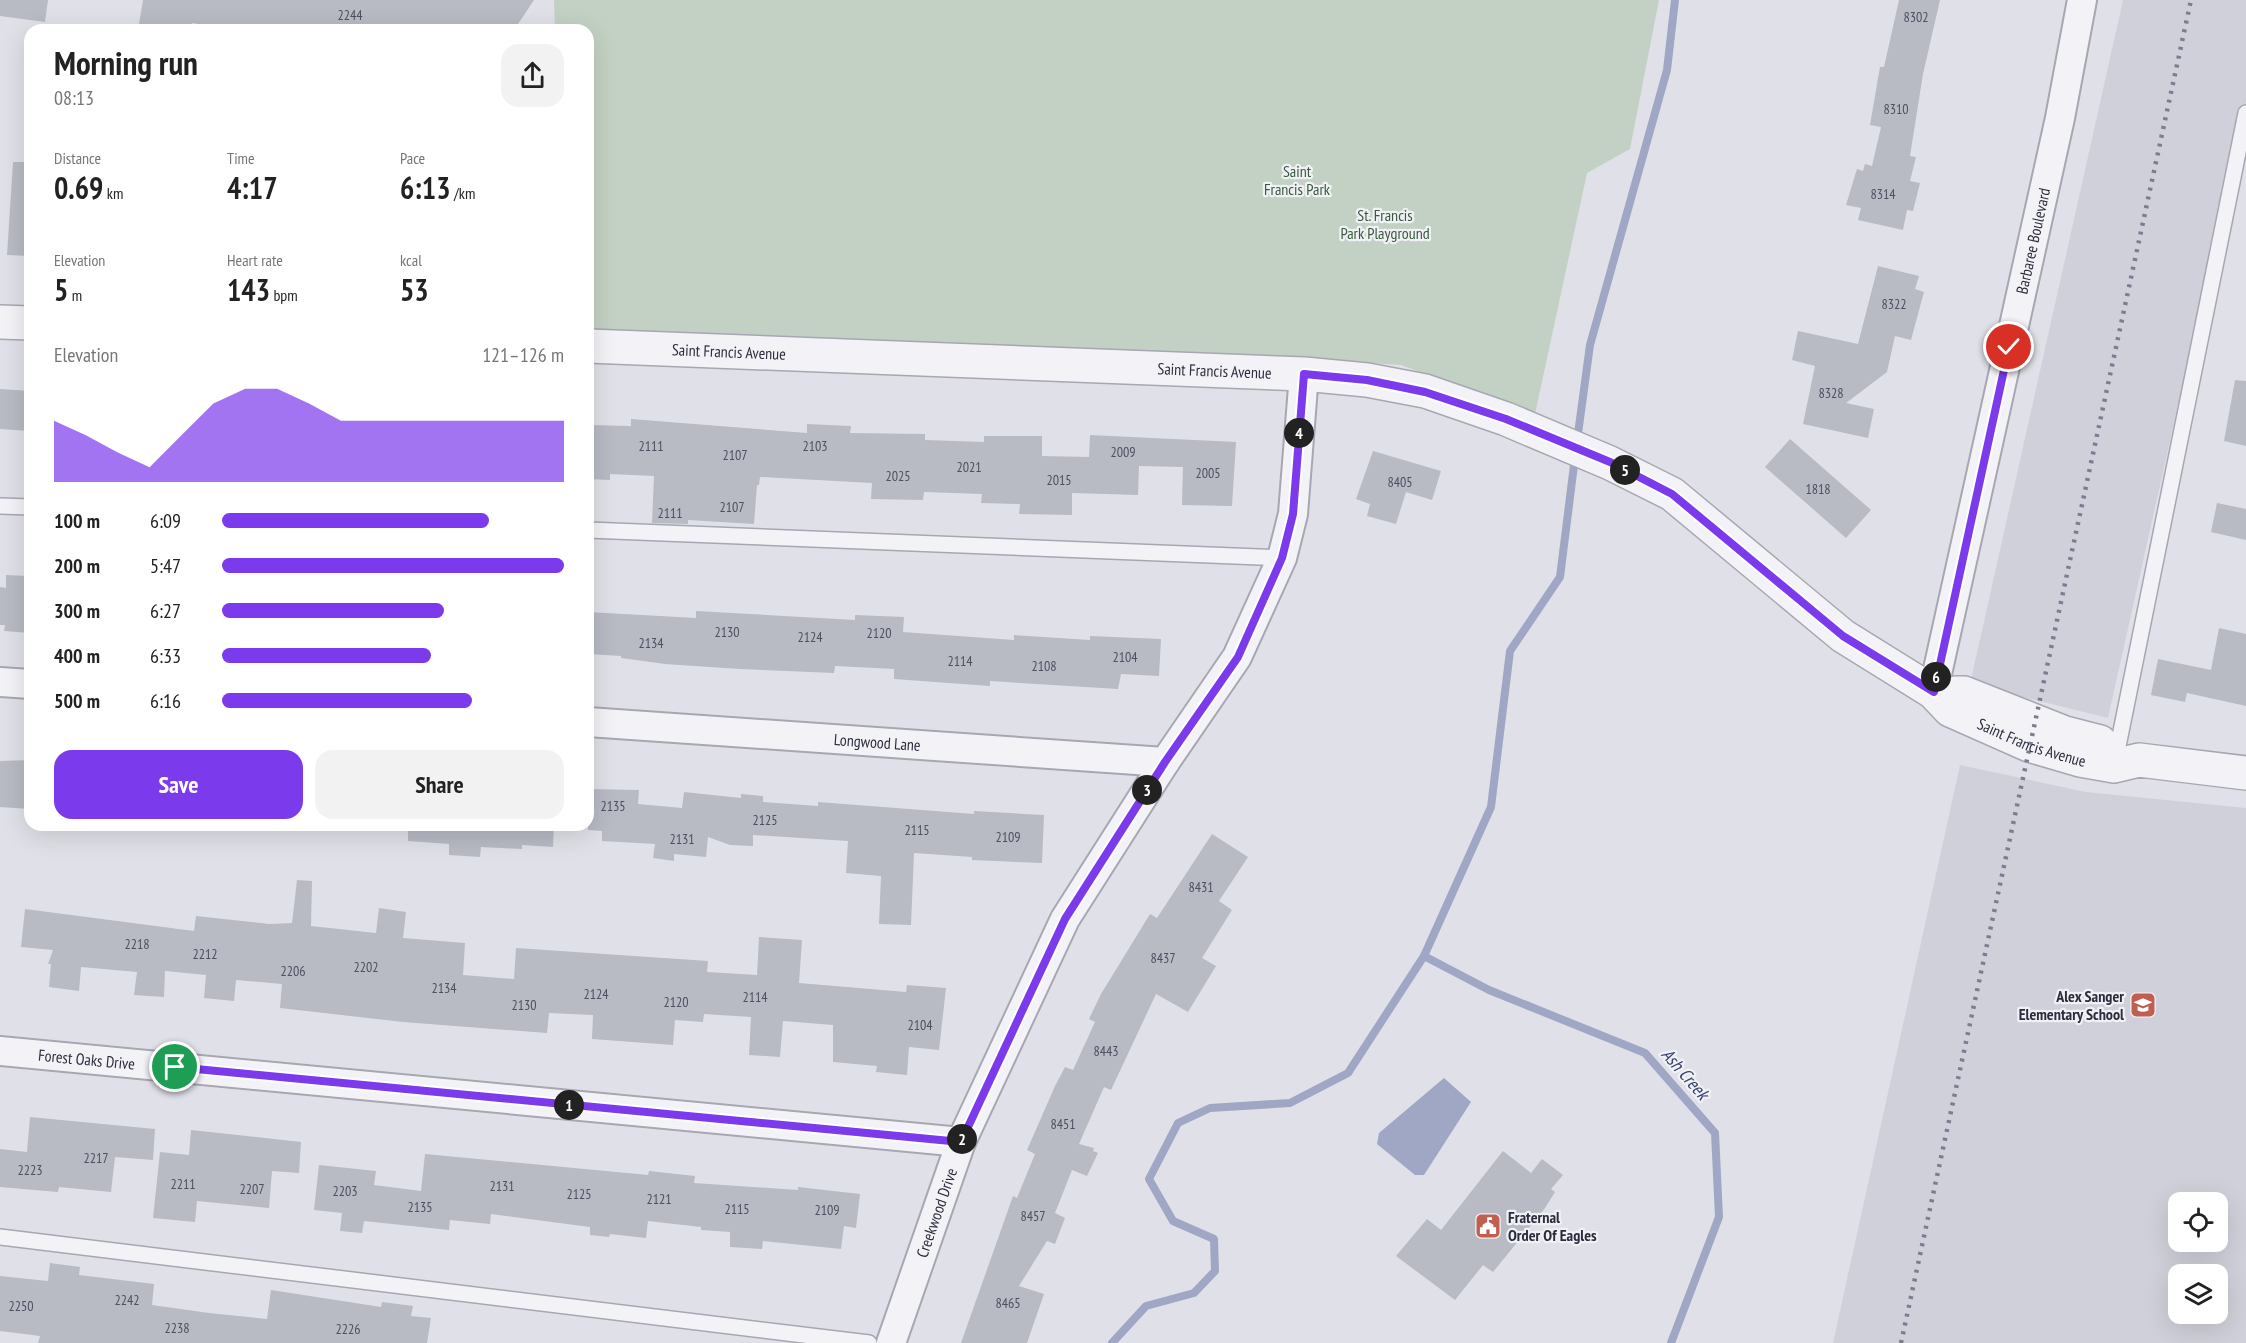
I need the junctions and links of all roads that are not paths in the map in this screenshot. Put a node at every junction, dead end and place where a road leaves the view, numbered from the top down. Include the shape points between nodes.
1 (2082, 0) edge
2 (2246, 113) edge
3 (0, 322) edge
4 (24, 323) edge
5 (594, 346) edge
6 (1304, 374) junction
7 (0, 506) edge
8 (24, 507) edge
9 (594, 530) edge
10 (1282, 558) junction
11 (0, 682) edge
12 (24, 684) edge
13 (1934, 692) junction
14 (594, 722) edge
15 (2124, 758) junction
16 (1165, 762) junction
17 (2246, 773) edge
18 (0, 1051) edge
19 (961, 1142) junction
20 (0, 1238) edge
21 (869, 1343) edge
22 (891, 1343) edge

1 - 13 street, Barbaree Boulevard via 2060,118
2 - 15 lane
3 - 4 street
5 - 6 street, Saint Francis Avenue
6 - 10 street, Creekwood Drive via 1293,514
6 - 13 street, Saint Francis Avenue via 1367,380 1425,392 1506,419 1610,462 1672,494 1843,636
7 - 8 lane
9 - 10 lane
10 - 16 street, Creekwood Drive via 1238,657
11 - 12 street
13 - 15 street, Saint Francis Avenue via 1950,710 2029,745 2080,760
14 - 16 street, Longwood Lane
15 - 17 street, Saint Francis Avenue
16 - 19 street, Creekwood Drive via 1065,919
18 - 19 street, Forest Oaks Drive
19 - 22 street, Creekwood Drive
20 - 21 lane

